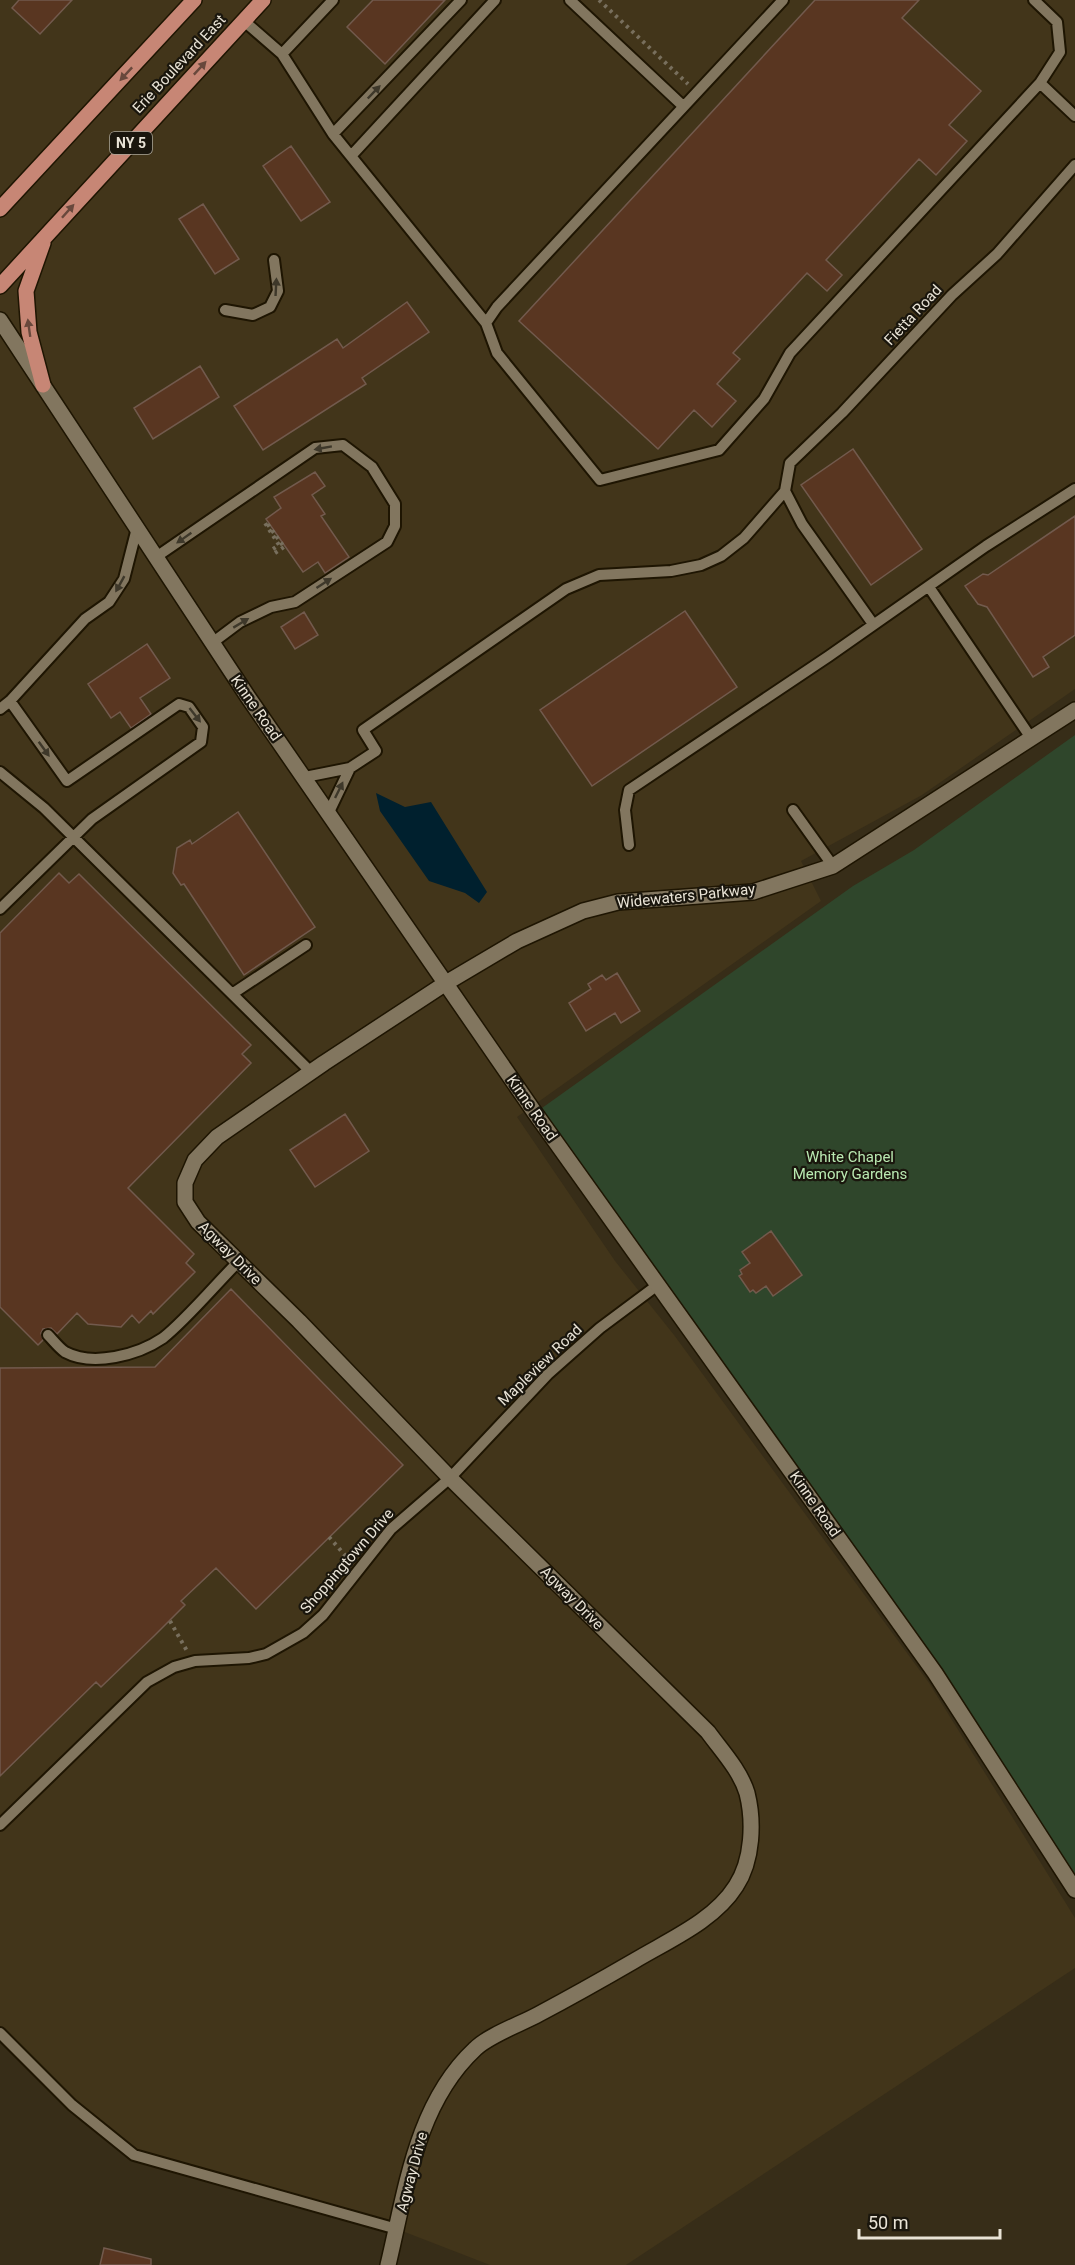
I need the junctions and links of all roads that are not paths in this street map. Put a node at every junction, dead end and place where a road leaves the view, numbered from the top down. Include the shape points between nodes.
1 (194, 0) edge
2 (263, 0) edge
3 (333, 0) edge
4 (462, 0) edge
5 (495, 0) edge
6 (570, 0) edge
7 (783, 0) edge
8 (1034, 0) edge
9 (244, 21) junction
10 (282, 54) junction
11 (1040, 83) junction
12 (683, 106) junction
13 (1075, 116) edge
14 (333, 134) junction
15 (351, 156) junction
16 (1075, 165) edge
17 (0, 209) edge
18 (46, 236) junction
19 (274, 260) dead end
20 (0, 286) edge
21 (225, 310) dead end
22 (0, 320) edge
23 (486, 323) junction
24 (43, 385) junction
25 (1075, 489) edge
26 (784, 491) junction
27 (137, 528) junction
28 (156, 557) junction
29 (929, 587) junction
30 (873, 624) junction
31 (212, 643) junction
32 (10, 701) junction
33 (0, 708) edge
34 (1075, 710) edge
35 (1031, 738) junction
36 (350, 768) junction
37 (0, 772) edge
38 (305, 777) junction
39 (793, 810) dead end
40 (328, 812) junction
41 (72, 837) junction
42 (629, 845) dead end
43 (833, 866) junction
44 (0, 909) edge
45 (306, 945) dead end
46 (446, 983) junction
47 (232, 994) junction
48 (310, 1072) junction
49 (238, 1262) junction
50 (659, 1284) junction
51 (48, 1335) dead end
52 (450, 1478) junction
53 (0, 1825) edge
54 (1075, 1890) edge
55 (0, 2033) edge
56 (397, 2229) junction
57 (388, 2265) edge

1 -> 17 main road
2 - 9 main road, Erie Boulevard East / NY 5
3 - 10 lane
14 -> 4 lane
5 - 15 lane
6 - 12 lane
7 - 12 lane
8 - 11 lane via 1057,22 1060,52
9 - 10 lane
18 -> 9 main road, Erie Boulevard East / NY 5
10 - 14 lane
11 - 13 lane
11 - 23 lane via 790,353 764,399 718,450 600,480 498,353
12 - 23 lane via 496,307
14 - 15 lane
15 - 23 lane
16 - 26 lane, Fietta Road via 997,254 952,295 790,463
18 - 20 main road, Erie Boulevard East / NY 5
24 -> 18 main road via 29,332 26,291
21 -> 19 lane via 253,315 270,307 278,291
22 - 24 street, Kinne Road
24 - 27 street, Kinne Road
25 - 29 lane
26 - 30 lane via 802,524
26 - 36 lane via 744,538 711,561 671,572 599,575 566,588 363,730 376,752
27 - 28 street, Kinne Road
27 -> 32 lane via 124,579 109,602 86,619
28 - 31 street, Kinne Road
31 -> 28 lane via 240,622 271,607 295,602 387,542 395,526 396,504 372,467 343,445 315,448
29 - 30 lane
29 - 35 lane
30 - 42 lane via 629,790 625,810
31 - 38 street, Kinne Road
32 - 33 lane
32 -> 41 lane via 67,781 179,704 189,707 203,727 201,742
34 - 35 street, Widewaters Parkway
35 - 43 street, Widewaters Parkway
36 - 38 lane
40 -> 36 lane
37 - 41 lane
38 - 40 street, Kinne Road
39 - 43 lane
40 - 46 street, Kinne Road
41 - 44 lane
41 - 47 lane
43 - 46 street, Widewaters Parkway via 753,892 618,902 583,910 517,941
45 - 47 lane
46 - 48 street, Agway Drive
46 - 50 street, Kinne Road
47 - 48 lane
48 - 49 street, Agway Drive via 217,1137 195,1160 184,1183 185,1202 198,1222
49 - 51 lane via 163,1338 137,1352 87,1357 65,1352
49 - 52 street, Agway Drive
50 - 52 lane, Mapleview Road via 548,1374
50 - 54 street, Kinne Road via 935,1673
52 - 53 lane, Shoppingtown Drive via 391,1529 323,1615 280,1648 249,1658 195,1660 147,1682
52 - 56 street, Agway Drive via 708,1732 746,1791 752,1829 736,1886 716,1908 671,1939 476,2047 441,2091 422,2129
55 - 56 lane via 72,2105 134,2155
56 - 57 street, Agway Drive

